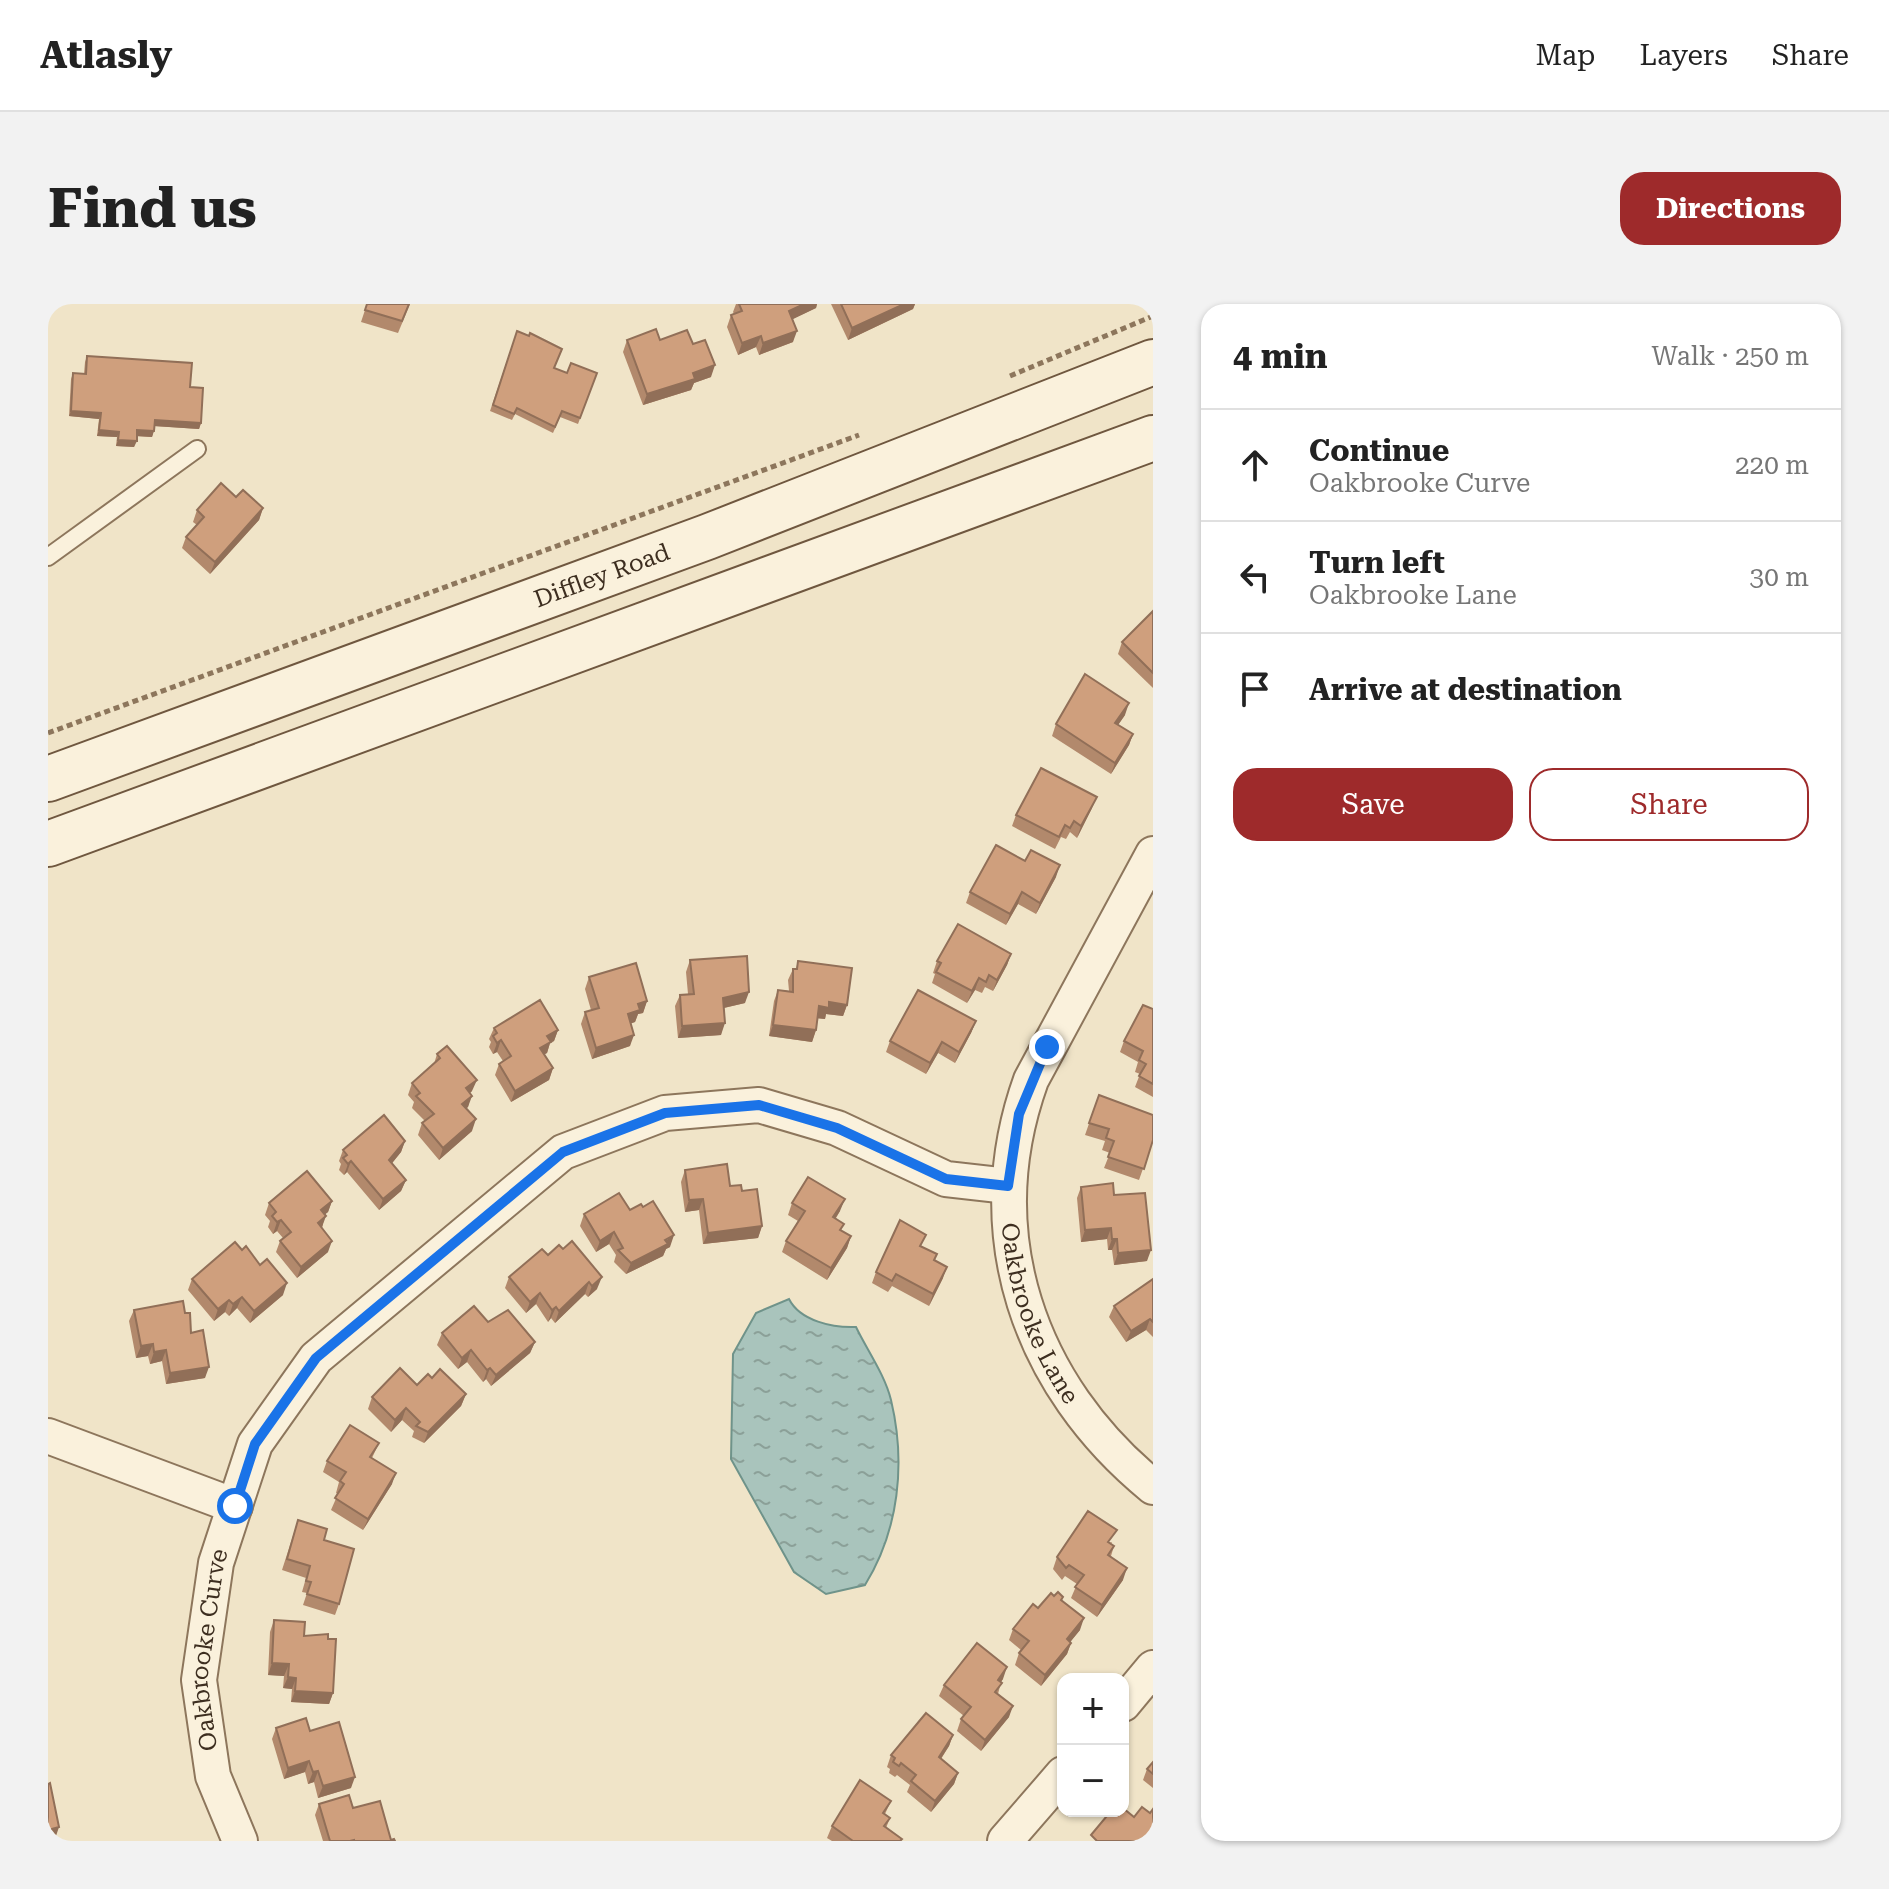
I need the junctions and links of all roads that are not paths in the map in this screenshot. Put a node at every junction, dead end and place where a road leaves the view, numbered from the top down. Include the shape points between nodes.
1 (1153, 362) edge
2 (1153, 438) edge
3 (197, 449) dead end
4 (48, 557) edge
5 (48, 779) edge
6 (48, 844) edge
7 (1153, 854) edge
8 (1008, 1186) junction
9 (48, 1436) edge
10 (1153, 1487) edge
11 (235, 1506) junction
12 (1153, 1668) edge
13 (1129, 1697) edge
14 (1057, 1781) edge
15 (240, 1841) edge
16 (1005, 1841) edge

1 - 5 main road, Diffley Road via 707,537
2 - 6 main road
3 - 4 lane
7 - 8 street, Oakbrooke Lane via 1031,1080 1019,1114
8 - 10 street, Oakbrooke Lane via 1013,1262 1036,1335 1090,1424
8 - 11 street, Oakbrooke Curve via 946,1179 837,1128 759,1105 665,1113 563,1152 316,1358 255,1444
9 - 11 street
11 - 15 street, Oakbrooke Curve via 216,1563 199,1680 213,1776
12 - 13 street
14 - 16 street

